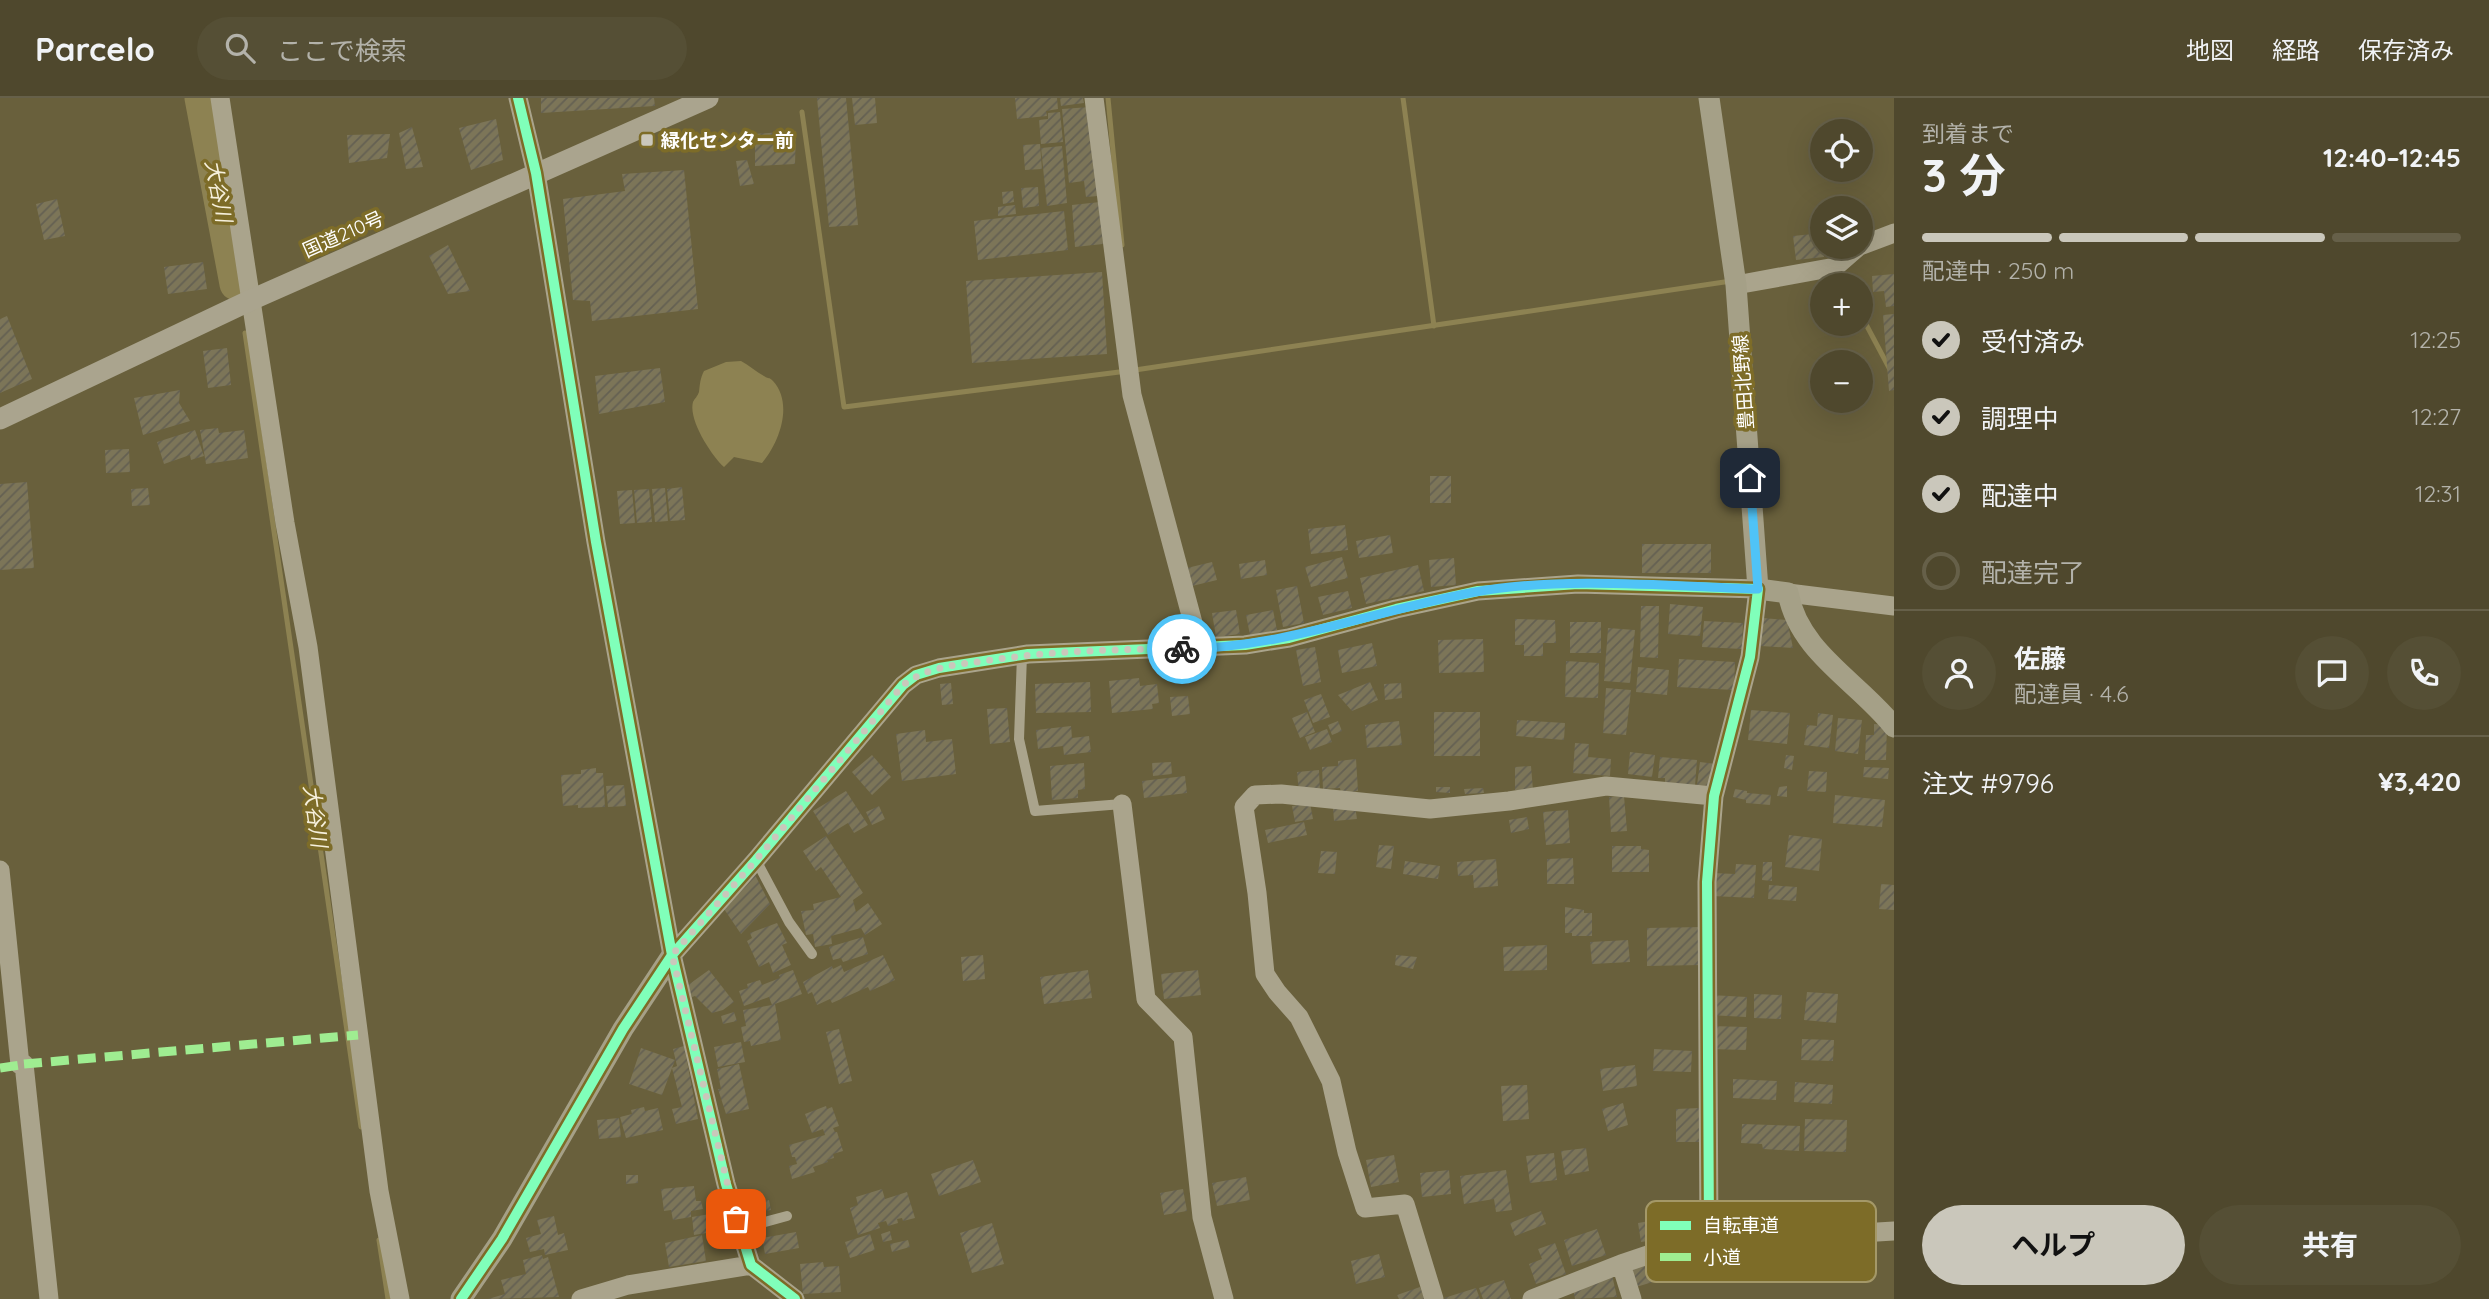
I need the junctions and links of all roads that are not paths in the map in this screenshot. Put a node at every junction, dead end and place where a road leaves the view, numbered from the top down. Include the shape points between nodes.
1 (220, 98) edge
2 (518, 98) edge
3 (708, 98) edge
4 (1094, 98) edge
5 (1709, 98) edge
6 (536, 173) junction
7 (1894, 233) edge
8 (1873, 241) edge
9 (1844, 259) edge
10 (1736, 285) junction
11 (251, 300) junction
12 (0, 419) edge
13 (1758, 589) junction
14 (1788, 593) junction
15 (1894, 606) edge
16 (1200, 649) junction
17 (1023, 655) junction
18 (1894, 727) edge
19 (1714, 796) junction
20 (1122, 804) joint
21 (756, 860) junction
22 (0, 870) edge
23 (812, 954) dead end
24 (672, 955) junction
25 (1709, 1201) edge
26 (788, 1216) dead end
27 (739, 1229) junction
28 (1894, 1231) edge
29 (1876, 1232) edge
30 (1646, 1256) edge
31 (1621, 1264) junction
32 (751, 1265) junction
33 (49, 1299) edge
34 (400, 1299) edge
35 (461, 1299) edge
36 (581, 1299) edge
37 (795, 1299) edge
38 (1224, 1299) edge
39 (1434, 1299) edge
40 (1532, 1299) edge
41 (1632, 1299) edge

1 - 11 street
2 - 6 street
3 - 6 highway, 国道210号
4 - 16 street via 1132,395
5 - 10 main road, 豊田北野線
6 - 11 highway, 国道210号
6 - 24 street via 596,542
7 - 8 street
9 - 10 street via 1835,267
10 - 13 main road, 豊田北野線
11 - 12 highway, 国道210号
11 - 34 street via 308,647 379,1191
13 - 14 main road
13 - 16 street via 1578,583 1478,592 1289,638
13 - 19 street via 1750,657
14 - 15 street
14 - 18 main road via 1792,613 1818,652
16 - 17 street
17 - 20 lane via 1019,739 1035,811
17 - 21 street via 916,675
19 - 25 street via 1707,882
19 - 39 street via 1606,786 1430,808 1281,793 1255,795 1244,807 1265,974 1299,1017 1331,1081 1365,1208 1405,1203
20 - 38 street via 1146,999 1183,1037 1202,1217
21 - 23 lane
21 - 24 street
22 - 33 street
24 - 27 street
24 - 35 main road via 623,1029 502,1239
26 - 27 lane
27 - 32 street
28 - 29 street
30 - 31 street
31 - 40 street
31 - 41 street
32 - 36 street via 628,1285
32 - 37 street

